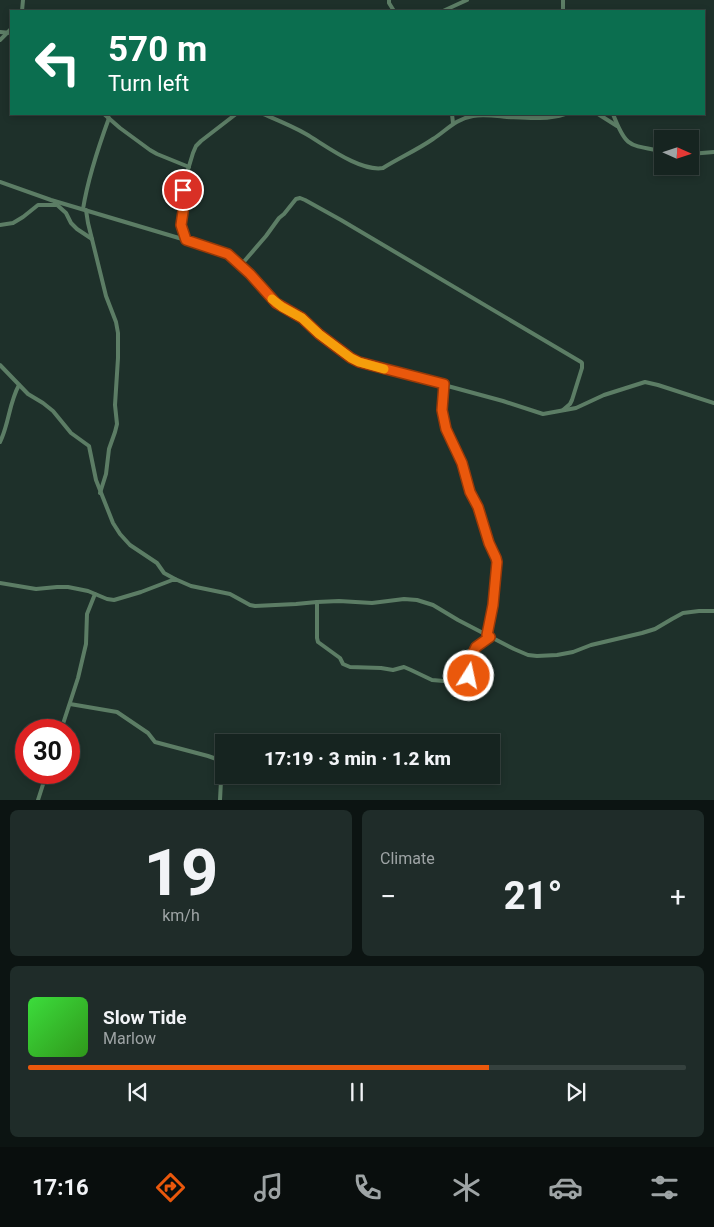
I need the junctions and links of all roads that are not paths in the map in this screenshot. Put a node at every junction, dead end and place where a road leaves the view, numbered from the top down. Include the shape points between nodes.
1 (467, 0) edge
2 (445, 10) edge
3 (0, 32) edge
4 (9, 33) edge
5 (0, 40) edge
6 (105, 115) edge
7 (235, 115) edge
8 (265, 115) edge
9 (452, 115) edge
10 (562, 115) edge
11 (600, 115) edge
12 (613, 115) edge
13 (109, 118) junction
14 (453, 123) junction
15 (617, 126) junction
16 (654, 150) edge
17 (714, 152) edge
18 (699, 153) edge
19 (189, 166) junction
20 (0, 182) edge
21 (51, 200) junction
22 (56, 205) junction
23 (85, 209) junction
24 (0, 225) edge
25 (181, 225) junction
26 (179, 238) junction
27 (92, 239) junction
28 (186, 240) junction
29 (241, 265) junction
30 (0, 365) edge
31 (444, 384) junction
32 (19, 385) junction
33 (714, 403) edge
34 (562, 411) junction
35 (0, 442) edge
36 (100, 493) junction
37 (176, 579) junction
38 (0, 583) edge
39 (95, 594) junction
40 (317, 602) junction
41 (714, 611) edge
42 (489, 636) junction
43 (70, 704) junction
44 (65, 719) edge
45 (43, 784) edge
46 (38, 800) edge
47 (220, 800) edge

1 - 2 street
3 - 4 street
4 - 5 street
6 - 13 street
7 - 19 street via 196,146
8 - 14 street via 305,133 338,154 378,169 433,139
9 - 14 street
10 - 14 street via 540,118 472,116
11 - 15 street
12 - 15 street
13 - 19 street via 150,150
13 - 23 street via 88,184
15 - 16 street via 629,143
17 - 18 street
19 - 25 street via 183,186
20 - 21 street
21 - 22 street
21 - 23 street
22 - 24 street via 38,205 13,223
22 - 27 street via 66,213 76,229
23 - 26 street
23 - 27 street
25 - 26 street
25 - 28 street
26 - 28 street
27 - 36 street via 119,346 116,432
28 - 29 street via 226,252
29 - 31 street via 276,303 302,318 351,358
29 - 34 street via 296,199 305,200 581,362 572,400
30 - 32 street
31 - 34 street via 543,414
31 - 42 street via 442,410 446,429 462,463 496,558
32 - 35 street
32 - 36 street via 88,445
33 - 34 street via 644,382
36 - 37 street via 125,540 157,563 164,574
37 - 39 street via 119,599 111,600
37 - 40 street via 191,586 230,594 254,606
38 - 39 street via 36,589 68,587
39 - 43 street via 87,614 86,644
40 - 42 street via 418,600
40 - 42 street via 318,642 350,667 393,670 404,667 432,680 467,683 474,651
41 - 42 street via 683,614 655,629 557,656 528,655
43 - 44 street
43 - 47 street via 117,712 148,733 155,742 222,761
45 - 46 street

